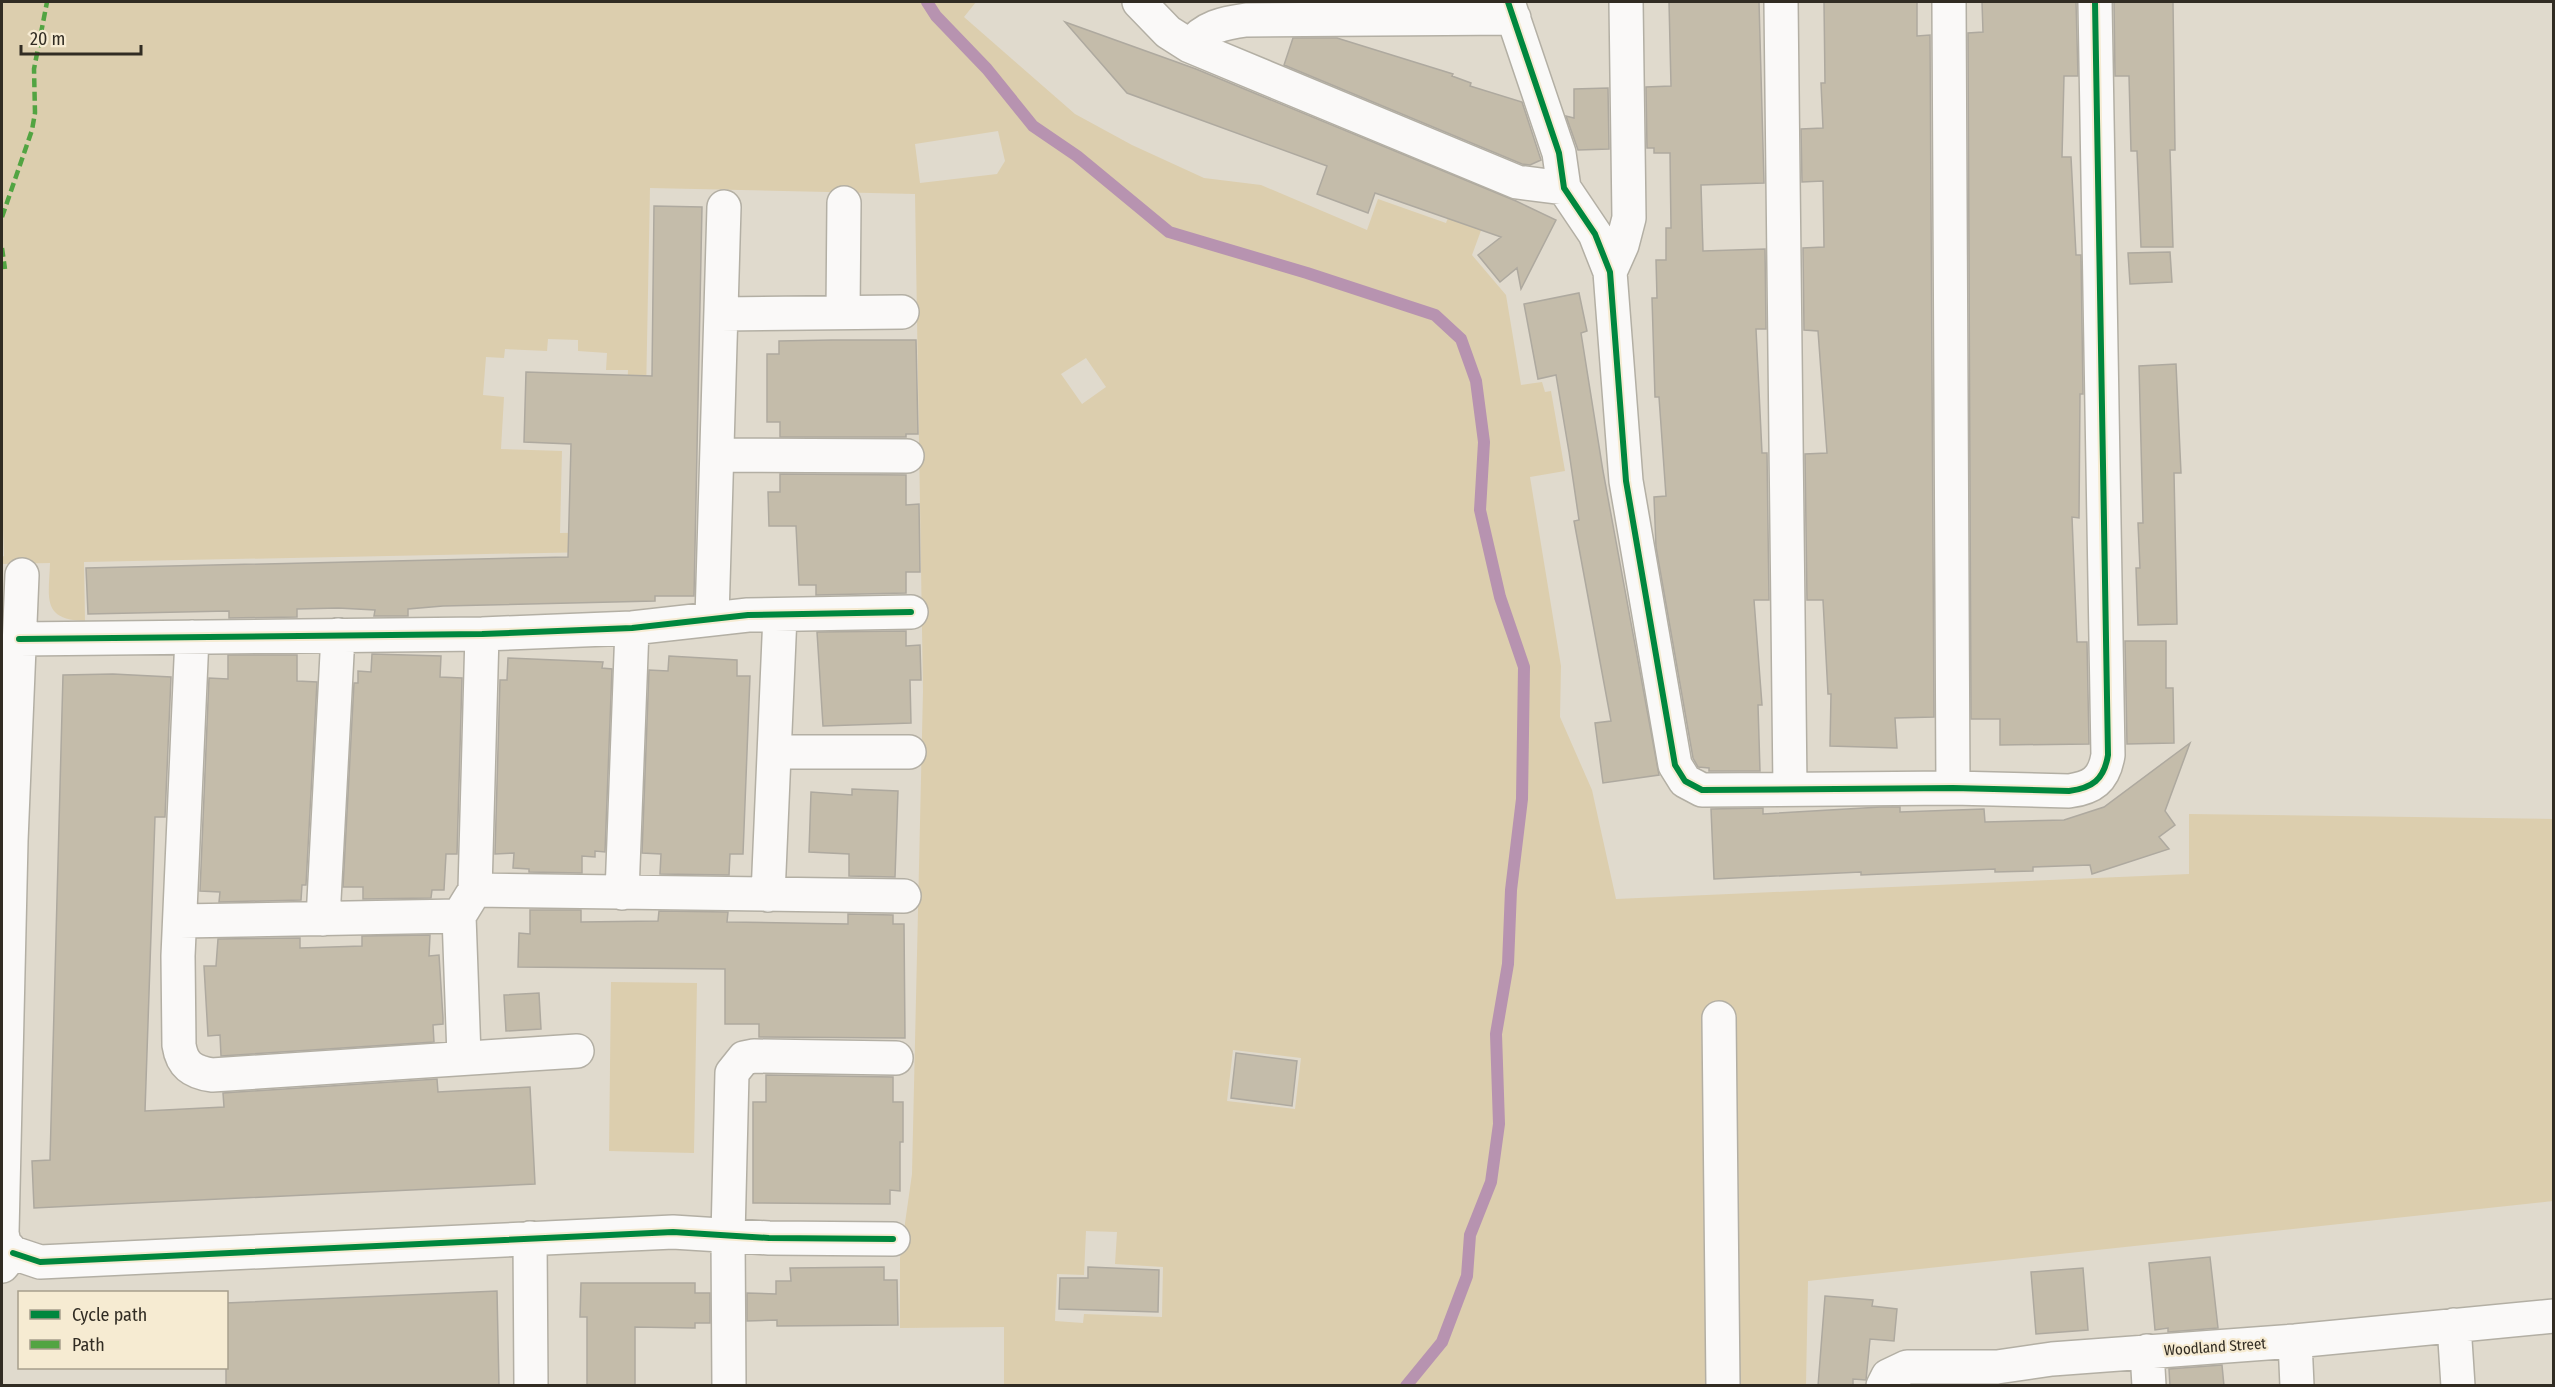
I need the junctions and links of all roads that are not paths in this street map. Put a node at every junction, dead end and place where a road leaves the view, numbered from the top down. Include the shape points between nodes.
1 (1139, 2) edge
2 (1626, 2) edge
3 (1781, 2) edge
4 (1949, 2) edge
5 (2095, 2) edge
6 (1511, 10) edge
7 (1191, 46) junction
8 (1564, 188) junction
9 (844, 203) dead end
10 (723, 207) dead end
11 (1610, 272) junction
12 (843, 312) junction
13 (902, 312) dead end
14 (721, 314) junction
15 (718, 455) junction
16 (907, 456) dead end
17 (22, 575) dead end
18 (911, 612) dead end
19 (780, 615) junction
20 (712, 618) junction
21 (632, 628) junction
22 (482, 634) junction
23 (338, 635) junction
24 (192, 637) junction
25 (19, 639) junction
26 (775, 752) junction
27 (909, 752) dead end
28 (1953, 788) junction
29 (1790, 789) junction
30 (6, 841) edge
31 (622, 893) junction
32 (768, 895) junction
33 (904, 896) dead end
34 (467, 903) junction
35 (323, 919) junction
36 (180, 921) junction
37 (1719, 1018) dead end
38 (577, 1051) dead end
39 (464, 1056) junction
40 (896, 1058) dead end
41 (728, 1236) junction
42 (530, 1238) junction
43 (893, 1239) dead end
44 (7, 1260) edge
45 (2553, 1316) edge
46 (2454, 1325) junction
47 (2295, 1341) junction
48 (2147, 1351) junction
49 (1997, 1376) edge
50 (531, 1386) edge
51 (729, 1386) edge
52 (1723, 1386) edge
53 (1884, 1386) edge
54 (2149, 1386) edge
55 (2297, 1386) edge
56 (2458, 1386) edge

1 - 7 street via 1168,32
2 - 11 street via 1629,218
3 - 29 street
4 - 28 street
5 - 28 street via 2106,767 2099,780 2086,789
6 - 7 street via 1228,22 1210,29
6 - 8 street via 1559,153
7 - 8 street via 1517,182
8 - 11 street via 1595,234
9 - 12 street
10 - 14 street
11 - 29 street via 1626,481 1675,765 1685,781 1702,790
12 - 13 street
12 - 14 street
14 - 15 street
15 - 16 street
15 - 20 street
17 - 25 street
18 - 19 street
19 - 20 street
19 - 26 street
20 - 21 street
21 - 22 street
21 - 31 street
22 - 23 street
22 - 34 street
23 - 24 street
23 - 35 street
24 - 25 street
24 - 36 street
25 - 30 street
26 - 27 street
26 - 32 street
28 - 29 street
30 - 44 street via 2,1233
31 - 32 street
31 - 34 street
32 - 33 street
34 - 35 street
34 - 39 street
35 - 36 street
36 - 39 street via 179,1045 187,1067 212,1075
37 - 52 street
38 - 39 street
40 - 41 street via 754,1056 737,1064 730,1083
41 - 42 street via 692,1232
41 - 43 street
41 - 51 street
42 - 44 street via 40,1262
42 - 50 street
45 - 46 street, Woodland Street
46 - 47 street, Woodland Street
46 - 56 street
47 - 48 street, Woodland Street
47 - 55 street
48 - 49 street, Woodland Street
48 - 54 street
49 - 53 street, Woodland Street via 1907,1367 1888,1376

